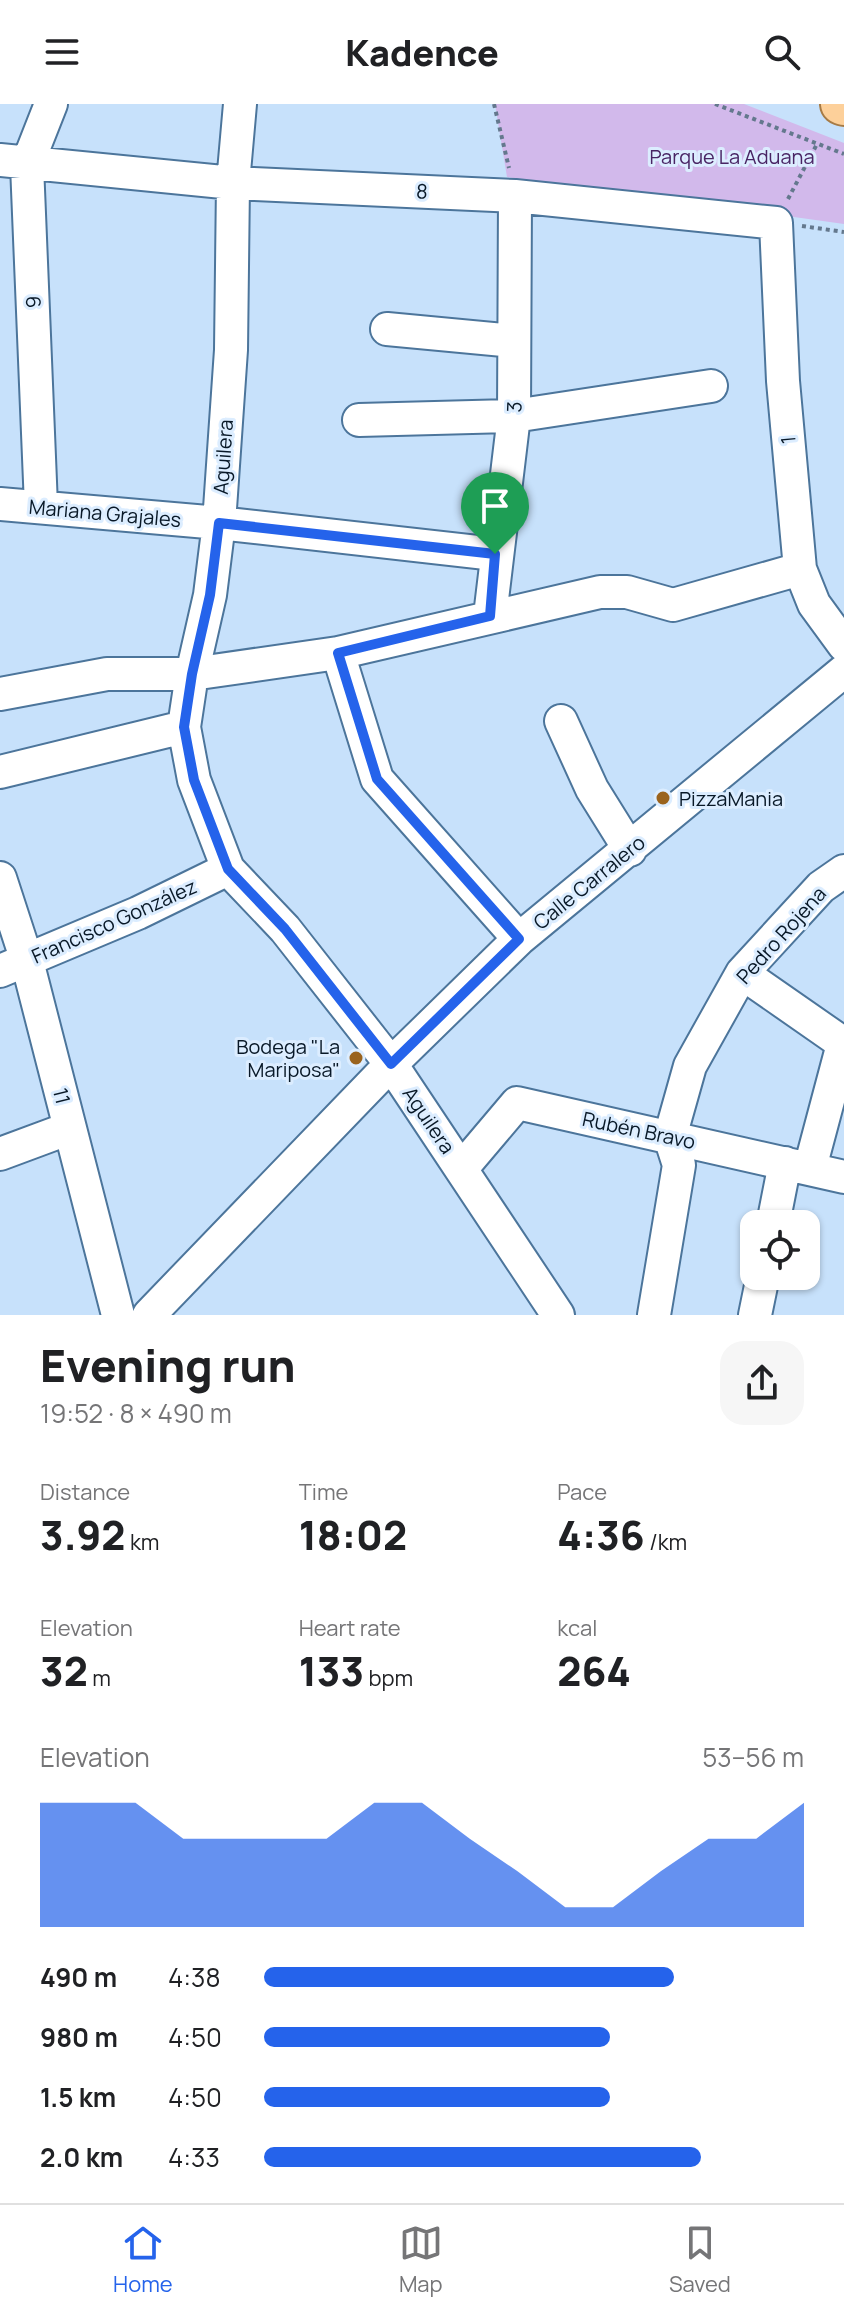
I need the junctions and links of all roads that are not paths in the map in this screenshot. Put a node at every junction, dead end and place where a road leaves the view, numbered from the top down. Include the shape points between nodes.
1 (51, 104) edge
2 (240, 104) edge
3 (13, 162) edge
4 (233, 183) junction
5 (515, 196) junction
6 (776, 223) joint
7 (387, 329) dead end
8 (514, 341) junction
9 (711, 386) dead end
10 (514, 416) junction
11 (359, 420) dead end
12 (0, 504) edge
13 (41, 506) junction
14 (219, 523) junction
15 (495, 554) junction
16 (800, 569) junction
17 (490, 616) junction
18 (844, 645) edge
19 (338, 653) junction
20 (844, 671) edge
21 (192, 674) junction
22 (0, 694) edge
23 (561, 721) dead end
24 (184, 727) junction
25 (0, 772) edge
26 (630, 850) junction
27 (228, 869) junction
28 (0, 878) edge
29 (836, 883) edge
30 (519, 939) junction
31 (13, 966) edge
32 (742, 973) junction
33 (844, 1044) edge
34 (391, 1064) junction
35 (70, 1128) junction
36 (670, 1137) junction
37 (0, 1154) edge
38 (797, 1165) junction
39 (462, 1168) junction
40 (844, 1177) edge
41 (779, 1210) edge
42 (760, 1290) edge
43 (118, 1315) edge
44 (149, 1315) edge
45 (558, 1315) edge
46 (654, 1315) edge
47 (755, 1315) edge

1 - 3 street, 9
2 - 4 street, Aguilera
3 - 4 street, 8
3 - 13 street, 9
4 - 5 street, 8 via 330,173
4 - 14 street, Aguilera via 231,350
5 - 6 street, 8
5 - 8 street, 3
6 - 16 street, 1
7 - 8 street
8 - 10 street, 3
9 - 10 street
10 - 11 street
10 - 15 street, 3
12 - 13 street, Mariana Grajales
13 - 14 street, Mariana Grajales
14 - 15 street, Mariana Grajales
14 - 21 street, Aguilera
15 - 17 street, 3
16 - 17 street via 673,605 627,592 600,592
16 - 18 street, 1 via 814,604
17 - 19 street
19 - 21 street
19 - 30 street via 377,779
20 - 26 street, Calle Carralero
21 - 22 street via 107,674
21 - 24 street, Aguilera
23 - 26 street via 592,789
24 - 25 street
24 - 27 street, Aguilera via 194,780
26 - 30 street, Calle Carralero
27 - 31 street, Francisco González
27 - 34 street, Aguilera via 285,929
28 - 31 street, 11
29 - 32 street, Pedro Rojena
30 - 34 street, Calle Carralero
31 - 35 street, 11
32 - 33 street
32 - 36 street, Pedro Rojena via 690,1066
33 - 38 street
34 - 39 street, Aguilera
34 - 44 street, Calle Carralero
35 - 37 street
35 - 43 street, 11
36 - 38 street, Rubén Bravo
36 - 39 street, Rubén Bravo via 517,1103
36 - 46 street via 679,1165
38 - 40 street, Rubén Bravo
38 - 41 street
39 - 45 street, Aguilera
42 - 47 street

